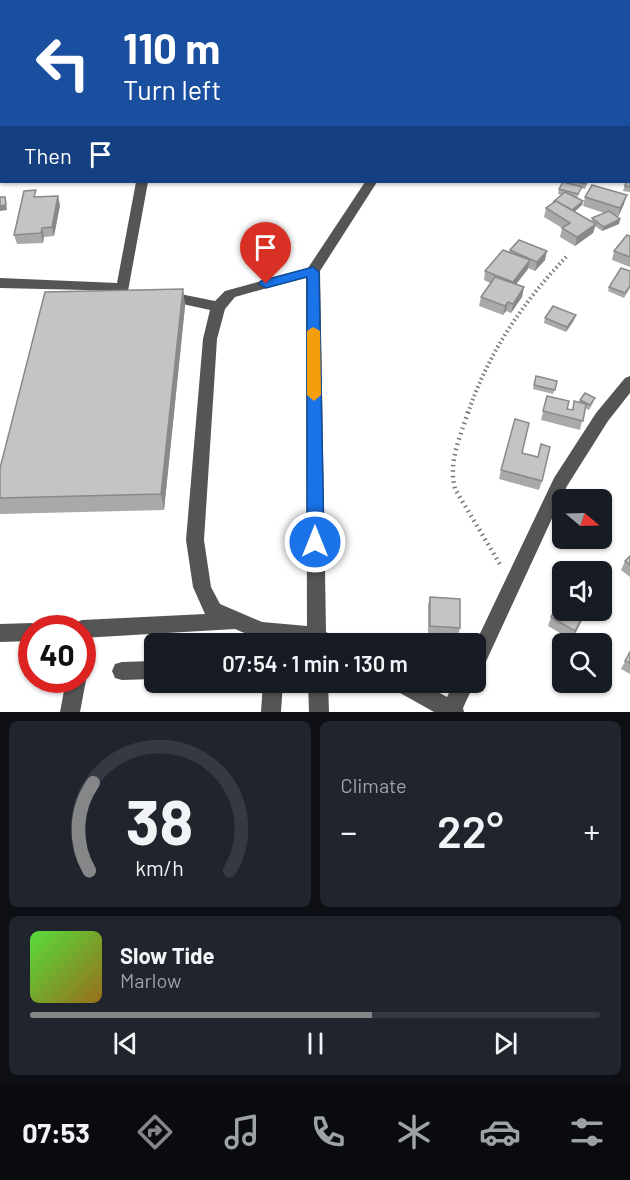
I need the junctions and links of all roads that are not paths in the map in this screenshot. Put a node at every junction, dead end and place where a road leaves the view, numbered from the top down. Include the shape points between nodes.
1 (142, 183) edge
2 (370, 183) edge
3 (313, 272) junction
4 (0, 283) edge
5 (123, 288) junction
6 (218, 307) junction
7 (630, 382) edge
8 (235, 621) junction
9 (18, 632) edge
10 (96, 632) edge
11 (0, 633) edge
12 (253, 633) edge
13 (321, 633) edge
14 (486, 641) edge
15 (144, 670) edge
16 (122, 671) dead end
17 (74, 693) edge
18 (272, 693) edge
19 (318, 693) edge
20 (420, 693) edge
21 (460, 693) edge
22 (452, 711) edge
23 (70, 712) edge
24 (271, 712) edge
25 (319, 712) edge

1 - 5 street
2 - 3 street
3 - 6 street via 230,294
3 - 13 street
4 - 5 street
5 - 6 street
6 - 8 street via 210,339 195,540 202,587 209,602 213,610
7 - 14 street via 602,417 560,483
8 - 10 street
8 - 12 street
9 - 11 street
15 - 16 street
17 - 23 street
18 - 24 street
19 - 25 street
20 - 22 street
21 - 22 street

